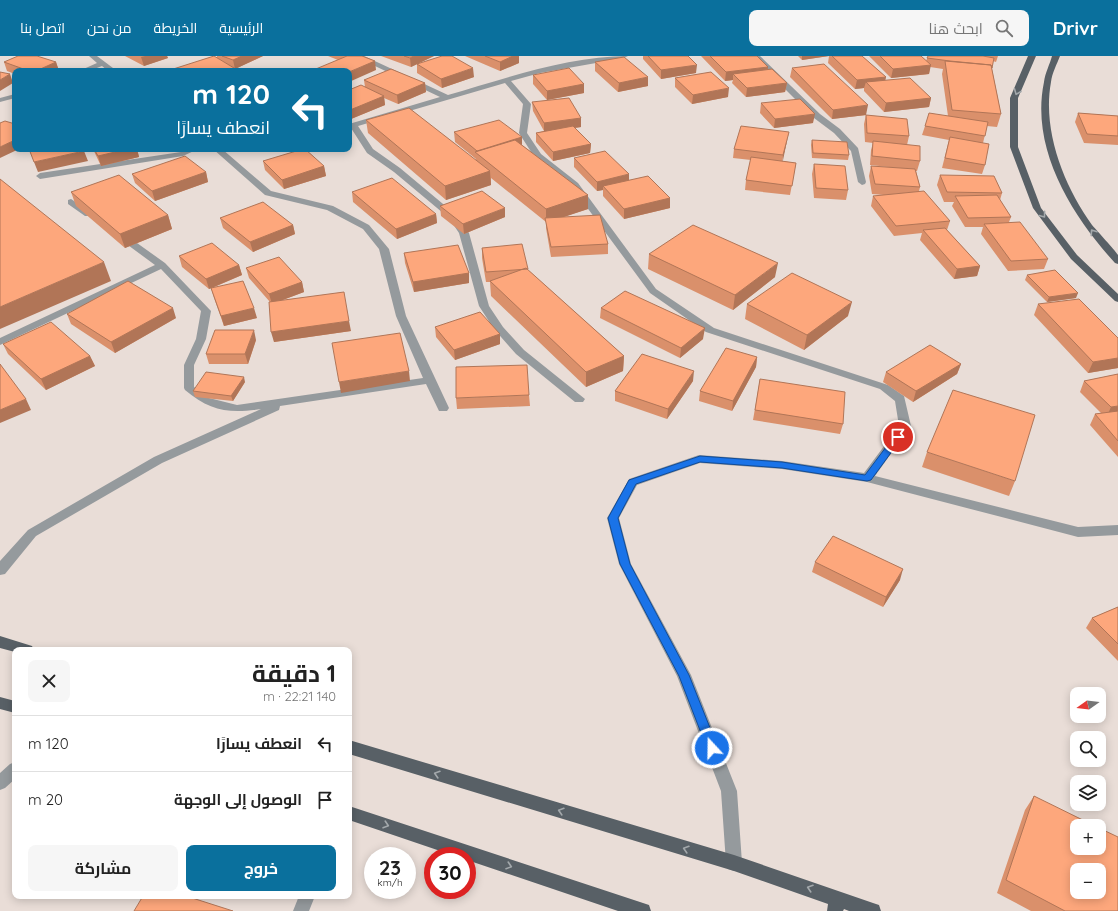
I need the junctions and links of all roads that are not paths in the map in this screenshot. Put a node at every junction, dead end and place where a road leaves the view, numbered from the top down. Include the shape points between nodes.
1 (93, 56) edge
2 (358, 56) edge
3 (624, 56) edge
4 (756, 56) edge
5 (1032, 56) edge
6 (1056, 56) edge
7 (595, 58) edge
8 (103, 63) junction
9 (90, 68) edge
10 (109, 68) edge
11 (506, 80) junction
12 (12, 97) edge
13 (446, 97) junction
14 (0, 100) edge
15 (352, 125) edge
16 (352, 126) edge
17 (188, 152) edge
18 (220, 152) edge
19 (40, 176) edge
20 (862, 182) dead end
21 (71, 202) edge
22 (97, 220) edge
23 (110, 228) edge
24 (1118, 261) edge
25 (162, 265) junction
26 (1118, 299) edge
27 (0, 342) edge
28 (429, 380) junction
29 (579, 399) dead end
30 (290, 400) junction
31 (443, 408) dead end
32 (867, 478) junction
33 (1118, 530) edge
34 (0, 570) edge
35 (0, 642) edge
36 (17, 647) edge
37 (0, 703) edge
38 (12, 706) edge
39 (352, 748) edge
40 (12, 772) edge
41 (0, 783) edge
42 (352, 814) edge
43 (734, 863) junction
44 (305, 899) edge
45 (836, 904) edge
46 (301, 911) edge
47 (643, 911) edge
48 (873, 911) edge

1 - 8 street
2 - 13 street
3 - 7 street
4 - 20 street via 855,150
5 -> 26 main road via 1014,98 1014,147 1037,208 1074,257
24 -> 6 main road via 1104,248 1072,201 1050,150 1044,99
7 - 11 street
8 - 9 street
8 - 10 street
11 - 13 street
11 - 32 street via 527,104 523,133 538,156 575,185 653,291 710,330 884,387 900,399 905,426
12 - 14 street
13 - 15 street
16 - 29 street via 370,151 452,216 464,233 484,306 499,330 520,352
17 - 19 street
18 - 28 street via 268,193 330,208 366,227 384,249 401,316
21 - 22 street
23 - 25 street
25 - 27 street
25 - 30 street via 206,311 201,339 190,365 189,388 205,401 237,409
28 - 30 street
28 - 31 street
30 - 34 street via 158,460 32,533
32 - 33 street via 1078,532
32 - 43 street via 782,465 700,459 633,482 613,518 625,564 684,675 729,791
35 - 36 main road
37 - 38 main road
43 -> 39 main road
40 - 41 street
42 -> 47 main road
45 -> 43 main road
44 - 46 street
45 - 48 main road

